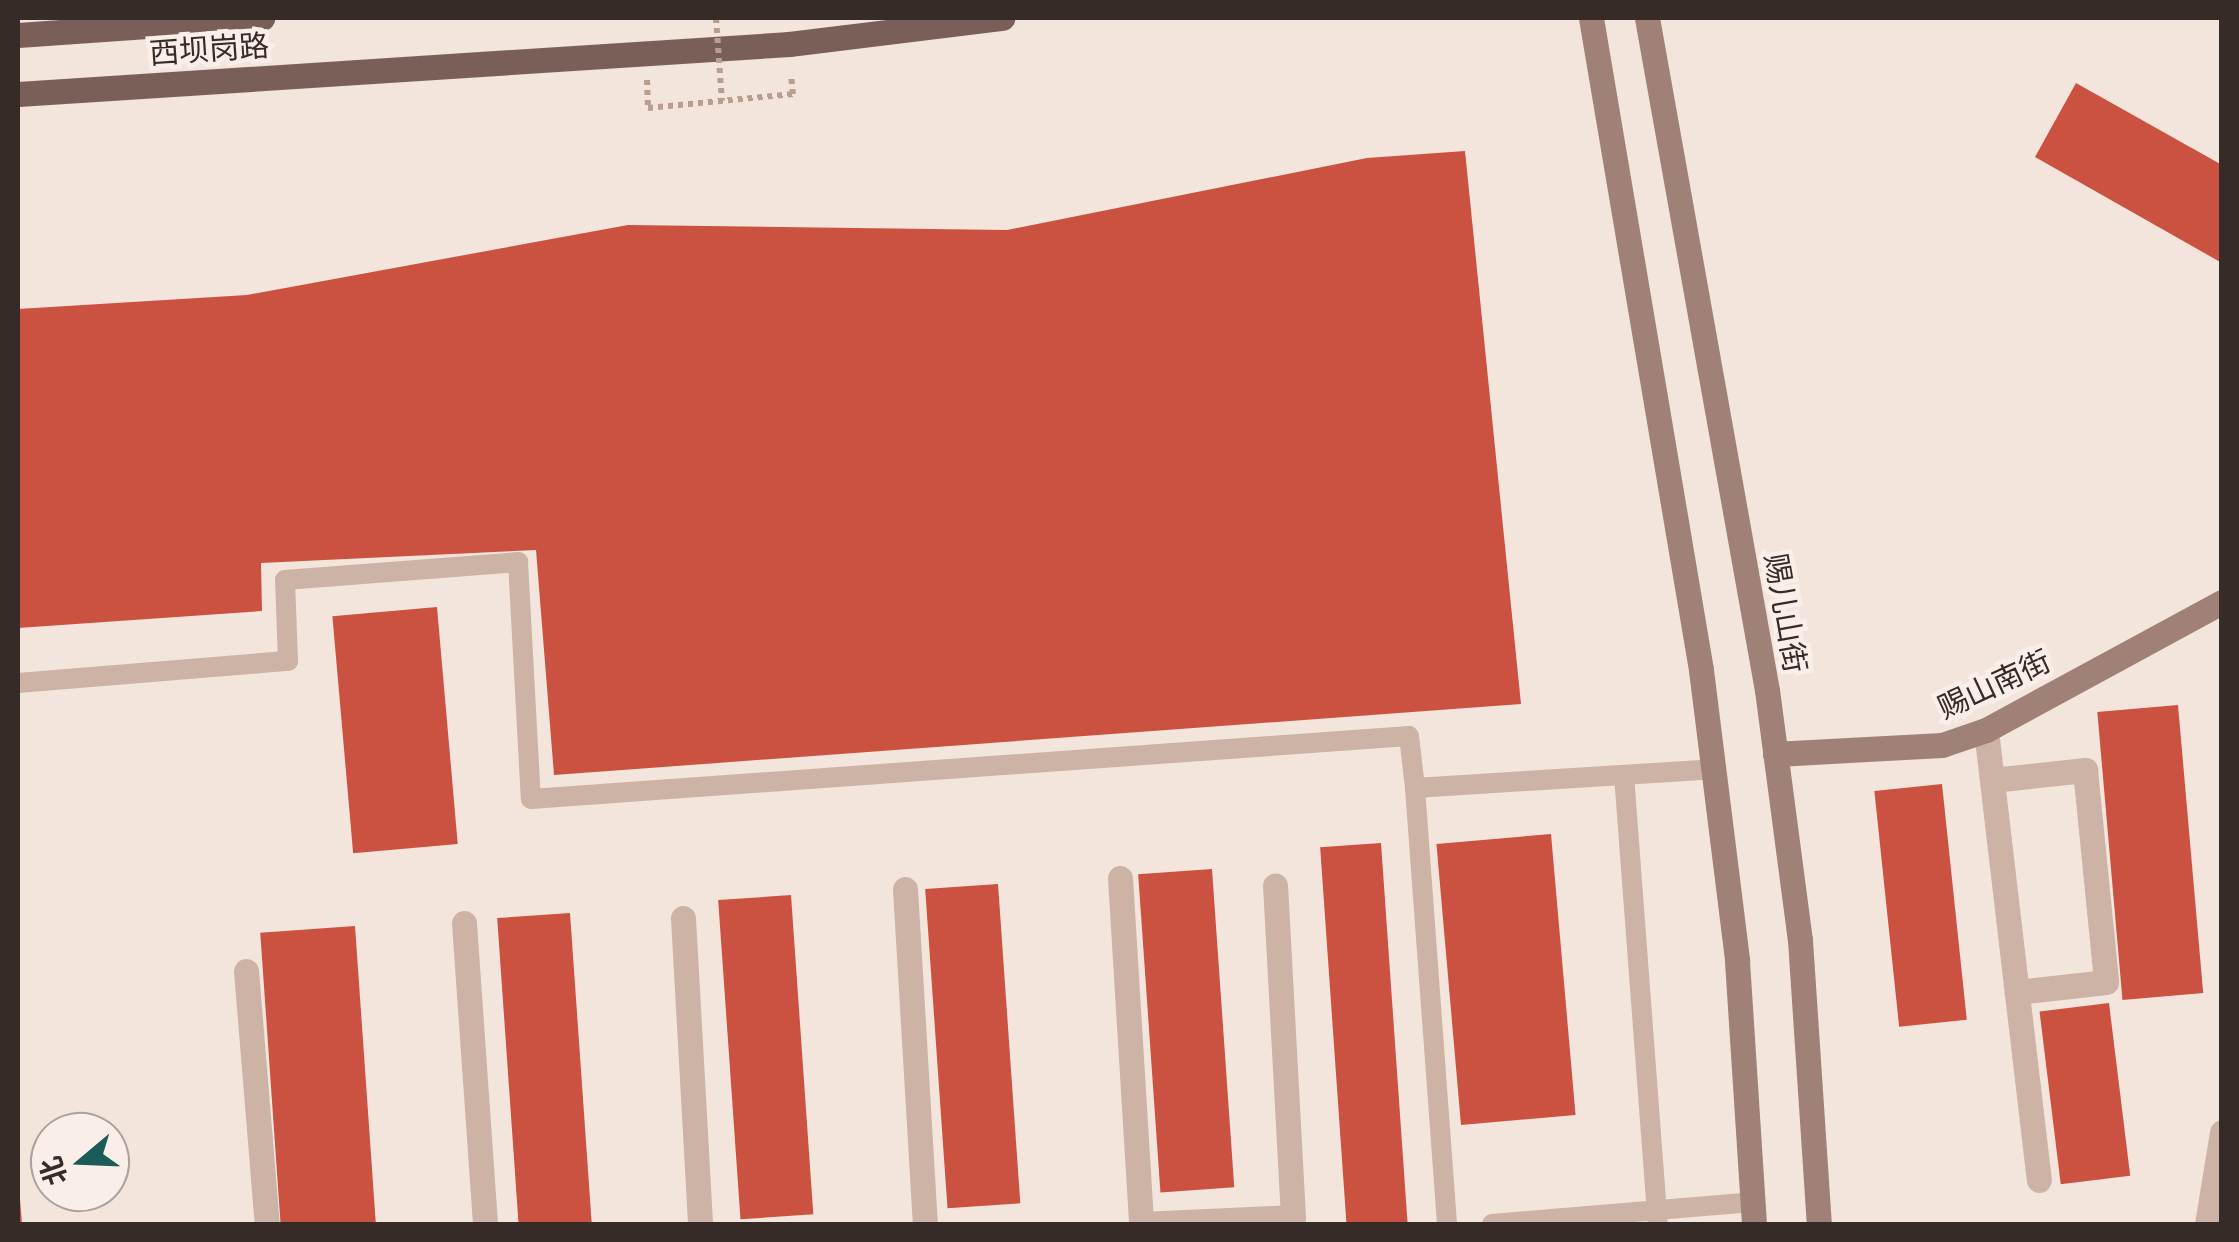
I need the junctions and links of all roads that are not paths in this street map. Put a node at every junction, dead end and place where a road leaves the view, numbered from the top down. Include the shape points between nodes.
1 (262, 18) edge
2 (1002, 18) edge
3 (1591, 18) edge
4 (1647, 18) edge
5 (18, 34) edge
6 (18, 94) edge
7 (2222, 602) edge
8 (18, 683) edge
9 (1986, 730) junction
10 (1775, 754) junction
11 (1713, 769) junction
12 (1624, 775) junction
13 (1992, 780) junction
14 (1414, 788) junction
15 (1120, 878) dead end
16 (1275, 886) dead end
17 (905, 889) dead end
18 (683, 918) dead end
19 (464, 922) dead end
20 (246, 971) dead end
21 (2017, 992) junction
22 (2222, 1132) edge
23 (2039, 1180) dead end
24 (1753, 1213) edge
25 (1657, 1218) edge
26 (1294, 1220) edge
27 (267, 1224) edge
28 (485, 1224) edge
29 (700, 1224) edge
30 (925, 1224) edge
31 (1141, 1224) edge
32 (1446, 1224) edge
33 (1492, 1224) edge
34 (1818, 1224) edge
35 (2206, 1224) edge

1 - 5 main road, 西坝岗路
2 - 6 main road, 西坝岗路 via 788,44
3 - 11 main road
4 - 10 main road, 赐儿山街
7 - 9 main road, 赐山南街
8 - 14 lane via 288,660 284,580 518,562 531,800 1409,736
9 - 10 main road, 赐山南街 via 1942,746
9 - 13 street
10 - 34 main road, 赐儿山街 via 1800,940
11 - 12 lane
11 - 24 main road via 1737,961
12 - 14 lane
12 - 25 lane
13 - 21 street
13 - 21 street via 2085,770 2106,982
14 - 32 lane
15 - 31 street
16 - 26 street
17 - 30 street
18 - 29 street
19 - 28 street
20 - 27 street
21 - 23 street
22 - 35 street
24 - 25 lane
25 - 33 lane
26 - 31 street

